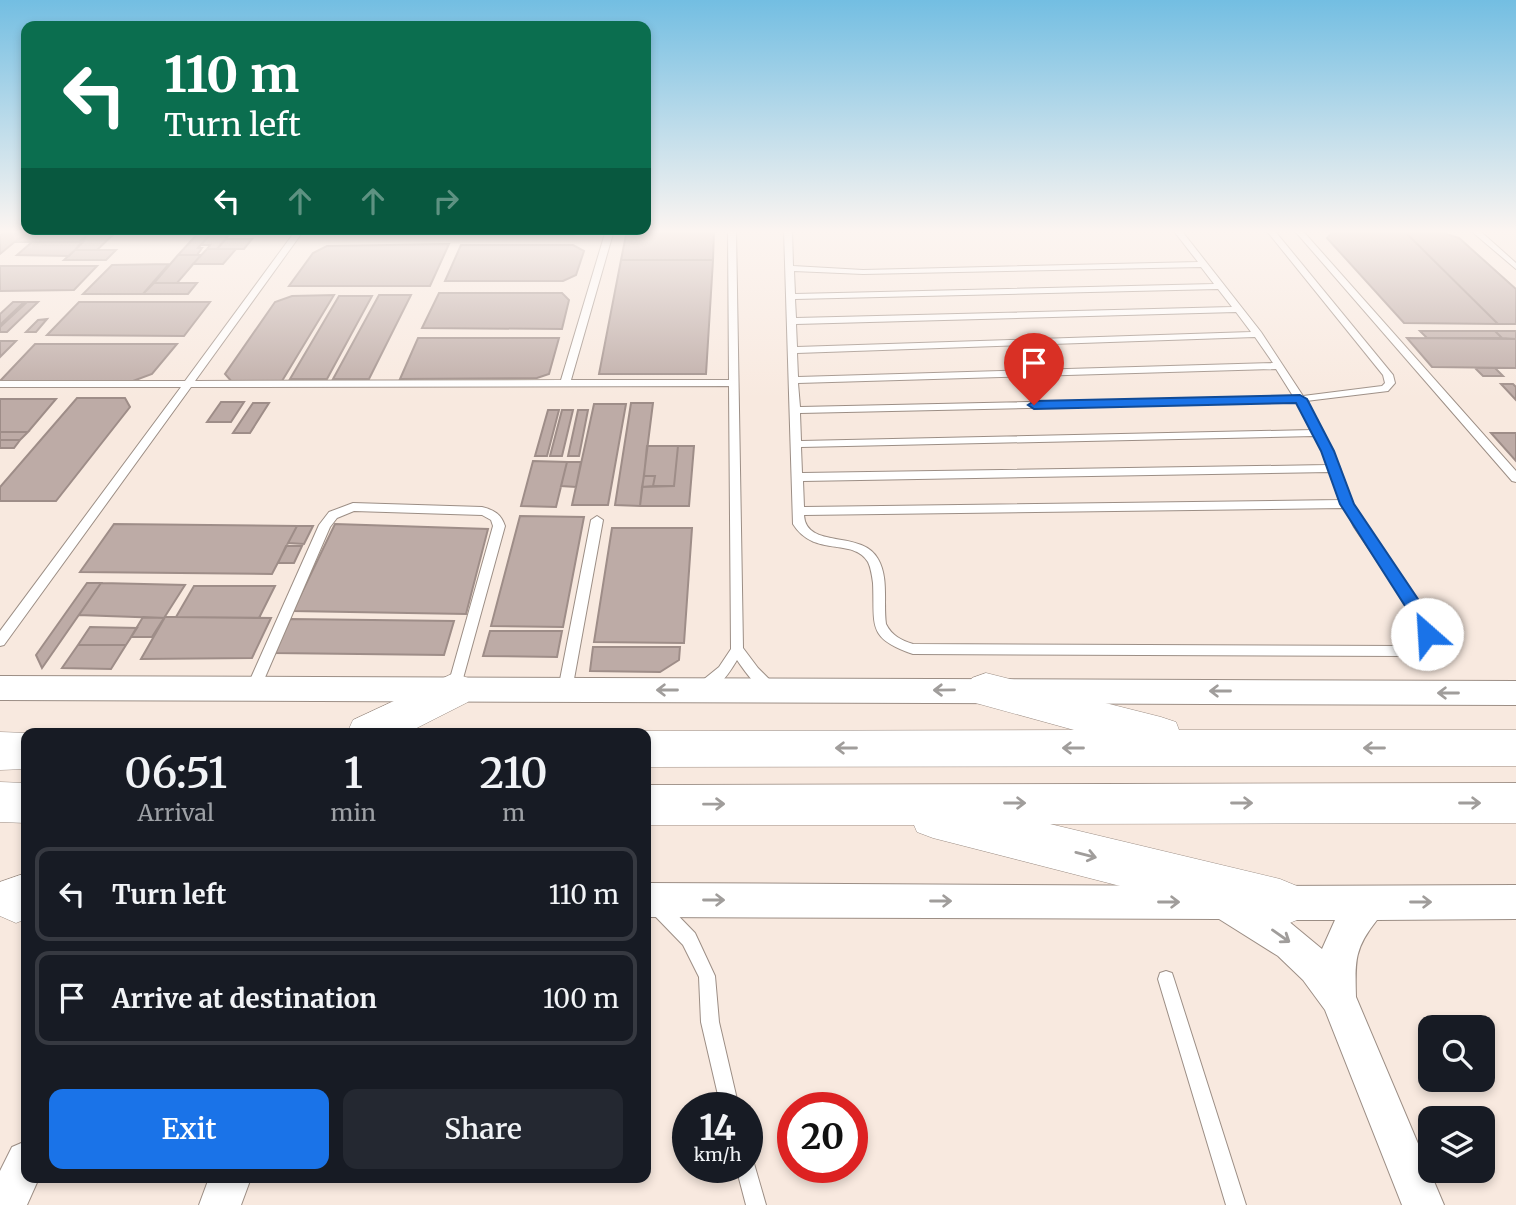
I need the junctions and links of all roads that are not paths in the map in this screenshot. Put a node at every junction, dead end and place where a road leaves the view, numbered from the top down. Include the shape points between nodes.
1 (259, 286) edge
2 (593, 286) edge
3 (732, 286) edge
4 (791, 286) edge
5 (1212, 286) edge
6 (1221, 286) edge
7 (1315, 286) edge
8 (1347, 286) edge
9 (791, 297) junction
10 (1239, 309) junction
11 (792, 321) junction
12 (1258, 334) junction
13 (793, 350) junction
14 (1279, 366) junction
15 (794, 380) junction
16 (188, 383) junction
17 (565, 383) junction
18 (732, 383) junction
19 (0, 384) edge
20 (1300, 399) junction
21 (795, 411) junction
22 (1319, 433) junction
23 (796, 444) junction
24 (1335, 468) junction
25 (798, 477) junction
26 (1516, 478) edge
27 (1348, 504) junction
28 (799, 511) junction
29 (597, 520) dead end
30 (1, 642) edge
31 (737, 649) junction
32 (0, 688) edge
33 (253, 689) junction
34 (701, 689) junction
35 (454, 690) junction
36 (565, 690) junction
37 (986, 690) junction
38 (776, 692) junction
39 (1516, 693) edge
40 (378, 728) edge
41 (1212, 748) junction
42 (1516, 748) edge
43 (651, 749) edge
44 (0, 751) edge
45 (21, 751) edge
46 (0, 802) edge
47 (21, 803) edge
48 (877, 803) junction
49 (1516, 803) edge
50 (651, 805) edge
51 (651, 900) edge
52 (1516, 902) edge
53 (651, 903) edge
54 (1222, 903) junction
55 (1280, 903) junction
56 (1369, 903) junction
57 (1166, 979) dead end
58 (1338, 998) junction
59 (726, 1092) edge
60 (21, 1172) edge
61 (228, 1183) edge
62 (750, 1183) edge
63 (6, 1205) edge
64 (220, 1205) edge
65 (756, 1205) edge
66 (1236, 1205) edge
67 (1423, 1205) edge

1 - 16 lane
2 - 17 lane
3 - 18 lane
4 - 9 lane
5 - 9 lane
6 - 10 lane
7 - 20 lane via 1390,379 1389,387
8 - 26 lane
9 - 11 lane
10 - 11 lane
10 - 12 lane
11 - 13 lane
12 - 13 lane
12 - 14 lane
13 - 15 lane
14 - 15 lane
14 - 20 lane
15 - 21 lane
16 - 17 lane
16 - 19 lane
16 - 30 lane
17 - 18 lane
18 - 31 lane
20 - 21 lane
20 - 22 lane
21 - 23 lane
22 - 23 lane
22 - 24 lane
23 - 25 lane
24 - 25 lane
24 - 27 lane
25 - 28 lane
27 - 28 lane
27 - 28 lane via 1422,618 1427,634 1420,646 1403,651 913,649 893,642 881,628 871,558 854,545 807,534 799,524
29 - 36 lane
31 - 34 lane via 724,671
31 - 38 lane via 753,672
32 - 33 street
33 - 35 street
33 - 35 lane via 325,525 339,511 353,507 482,511 498,521
34 -> 36 street
34 - 38 street
35 - 36 street
35 - 40 main road
37 -> 38 street
39 -> 37 street
37 - 41 main road
42 -> 41 main road
41 -> 43 main road
44 - 45 main road
46 - 47 main road
48 -> 49 main road
50 -> 48 main road
48 -> 55 main road
51 -> 54 street
56 -> 52 street
53 - 59 lane via 689,939 707,976 712,1033
54 - 55 street
54 -> 58 street via 1300,950
55 - 56 street
56 - 58 street via 1339,946
57 - 66 lane
58 - 67 street
60 - 63 street
61 - 64 street
62 - 65 lane

